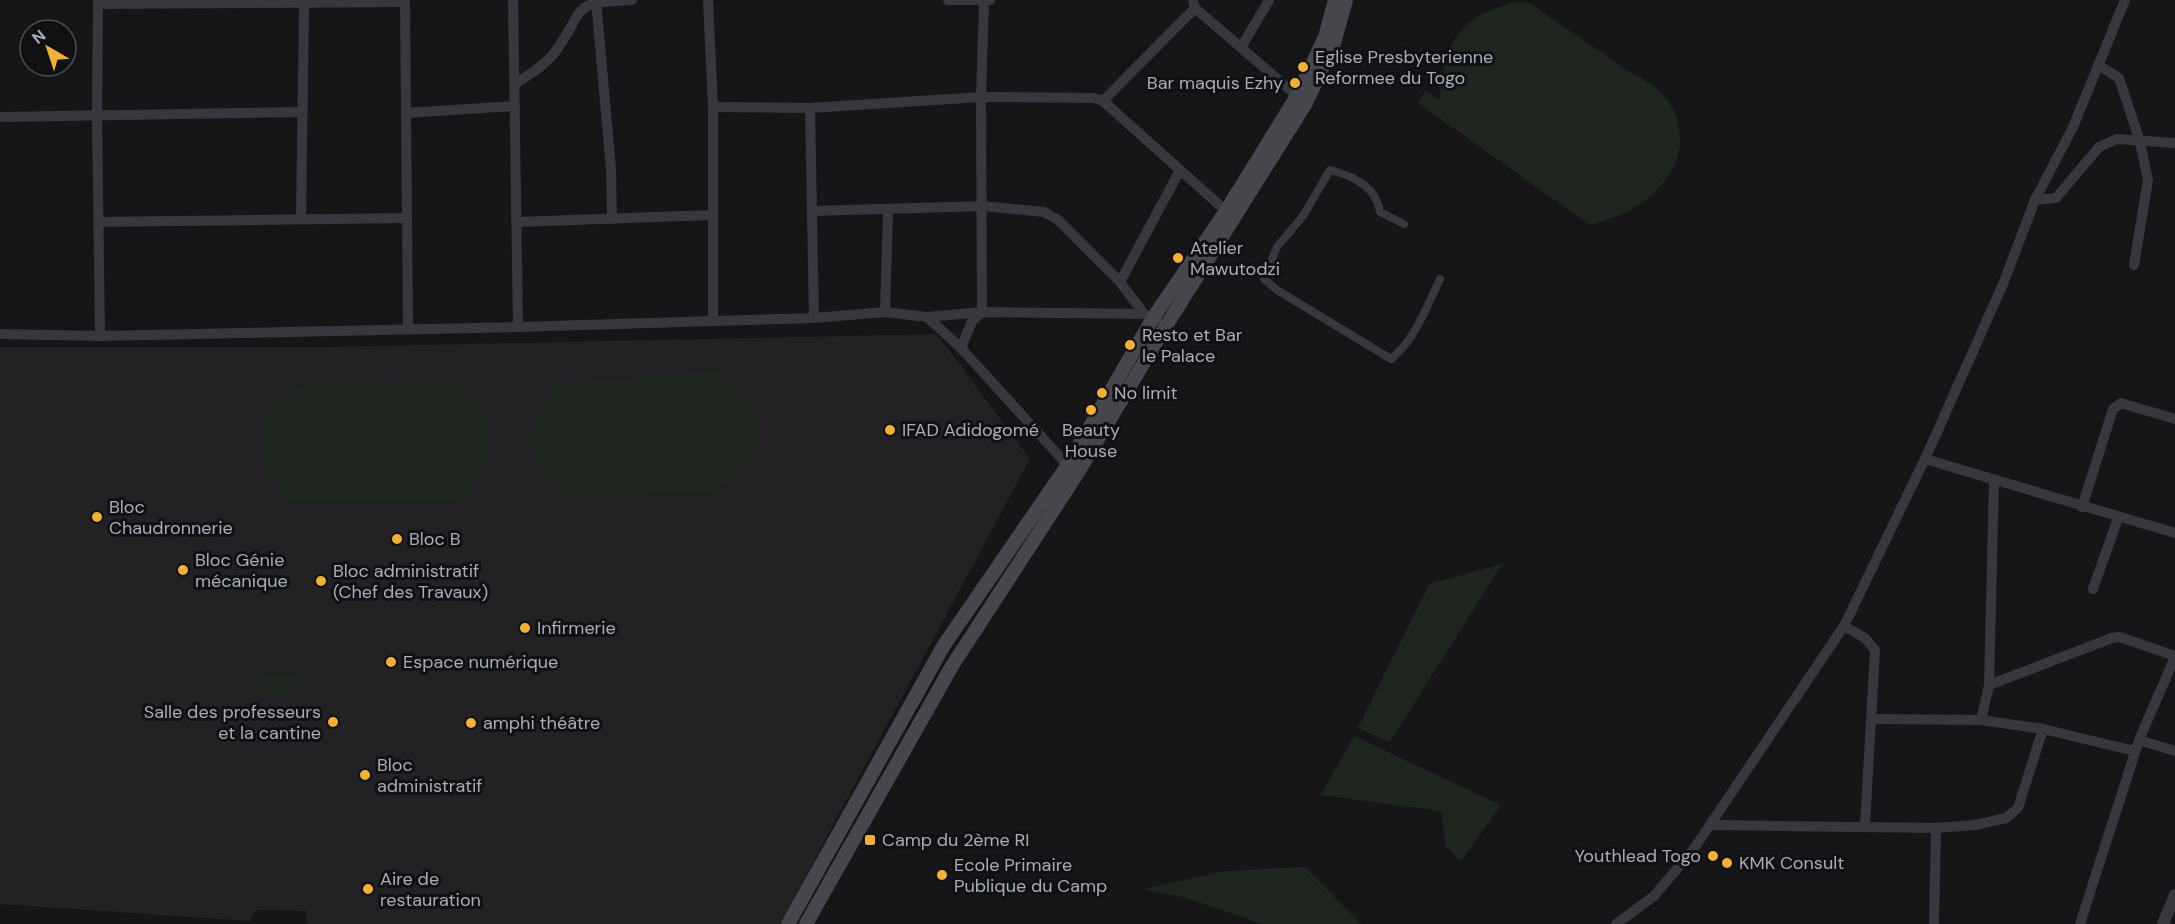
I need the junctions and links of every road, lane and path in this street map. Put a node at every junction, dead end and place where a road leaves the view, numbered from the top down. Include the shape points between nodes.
1 (513, 0) edge
2 (632, 0) edge
3 (708, 0) edge
4 (948, 0) edge
5 (984, 0) edge
6 (990, 0) edge
7 (1269, 0) edge
8 (1335, 0) edge
9 (1346, 0) edge
10 (2125, 0) edge
11 (405, 1) edge
12 (596, 1) edge
13 (98, 2) edge
14 (304, 4) junction
15 (1194, 4) edge
16 (1242, 46) junction
17 (2100, 66) junction
18 (515, 84) junction
19 (1297, 96) junction
20 (981, 97) junction
21 (1103, 101) junction
22 (516, 106) junction
23 (713, 107) junction
24 (810, 108) junction
25 (302, 112) junction
26 (406, 112) junction
27 (97, 116) junction
28 (0, 117) edge
29 (2140, 142) junction
30 (2175, 143) edge
31 (1179, 172) junction
32 (2036, 201) junction
33 (983, 206) junction
34 (888, 210) junction
35 (812, 211) junction
36 (1226, 211) junction
37 (712, 215) junction
38 (407, 218) junction
39 (301, 219) junction
40 (612, 219) junction
41 (99, 222) junction
42 (517, 222) junction
43 (1404, 225) dead end
44 (2134, 265) dead end
45 (1440, 279) dead end
46 (1120, 282) junction
47 (885, 312) junction
48 (982, 312) junction
49 (1148, 316) junction
50 (927, 317) junction
51 (814, 318) junction
52 (712, 321) junction
53 (1166, 326) junction
54 (518, 327) junction
55 (408, 330) junction
56 (0, 334) edge
57 (100, 336) junction
58 (961, 348) junction
59 (2175, 419) edge
60 (1925, 459) junction
61 (1072, 470) junction
62 (1994, 480) junction
63 (2082, 507) junction
64 (2118, 518) junction
65 (2175, 533) edge
66 (2092, 589) dead end
67 (1844, 626) junction
68 (2175, 657) edge
69 (1989, 685) junction
70 (1873, 719) junction
71 (1982, 720) junction
72 (2043, 729) junction
73 (2137, 746) junction
74 (2175, 751) edge
75 (1711, 825) junction
76 (1865, 825) junction
77 (1936, 828) junction
78 (2175, 895) edge
79 (788, 924) edge
80 (806, 924) edge
81 (1616, 924) edge
82 (1934, 924) edge
83 (2080, 924) edge
84 (2163, 924) edge

1 - 18 street
2 - 12 street
3 - 23 street
4 - 5 street
5 - 6 street
5 - 20 street
7 - 16 street
8 - 19 main road via 1325,36
9 - 53 main road via 1334,43 1306,103
10 - 17 street
11 - 14 street
11 - 26 street
12 - 18 street via 577,12 553,55
12 - 40 street
13 - 14 street
13 - 27 street
14 - 25 street
15 - 16 street
15 - 21 street
16 - 19 street
17 - 29 street via 2119,78
17 - 32 street
18 - 22 street
19 - 36 main road
20 - 21 street
20 - 24 street
20 - 33 street
21 - 31 street
22 - 26 street
22 - 42 street
23 - 24 street
23 - 37 street
24 - 35 street
25 - 27 street
25 - 39 street
26 - 38 street
27 - 28 street
27 - 41 street
29 - 30 street
29 - 32 street via 2117,139 2099,147 2056,198
29 - 44 street via 2148,180
31 - 36 street
31 - 46 street
32 - 60 street
33 - 34 street
33 - 46 street via 1051,214
33 - 48 street
34 - 35 street
34 - 47 street
35 - 51 street
36 - 49 main road
37 - 40 street
37 - 52 street
38 - 39 street
38 - 55 street
39 - 41 street
40 - 42 street
41 - 57 street
42 - 54 street
43 - 45 street via 1380,212 1369,188 1350,176 1330,171 1303,216 1277,247 1264,279 1391,359 1418,325
46 - 49 street
47 - 50 street
47 - 51 street
48 - 49 street
48 - 50 street
48 - 58 street via 972,321
49 - 53 street
49 - 61 main road
50 - 58 street
51 - 52 street
52 - 54 street
53 - 61 main road
54 - 55 street
55 - 57 street
56 - 57 street
58 - 61 street
59 - 63 street via 2121,403 2116,405
60 - 62 street
60 - 67 street
61 - 79 main road via 944,645
61 - 80 main road via 952,666
62 - 63 street
62 - 69 street
63 - 64 street
64 - 65 street
64 - 66 street
67 - 70 street via 1865,638 1875,650
67 - 75 street
68 - 69 street via 2116,637
68 - 73 street
69 - 71 street
70 - 71 street
70 - 76 street
71 - 72 street
72 - 73 street
72 - 77 street via 2025,789 2013,813 1975,825
73 - 74 street
73 - 83 street
75 - 76 street
75 - 81 street via 1654,896
76 - 77 street
77 - 82 street
78 - 84 street

